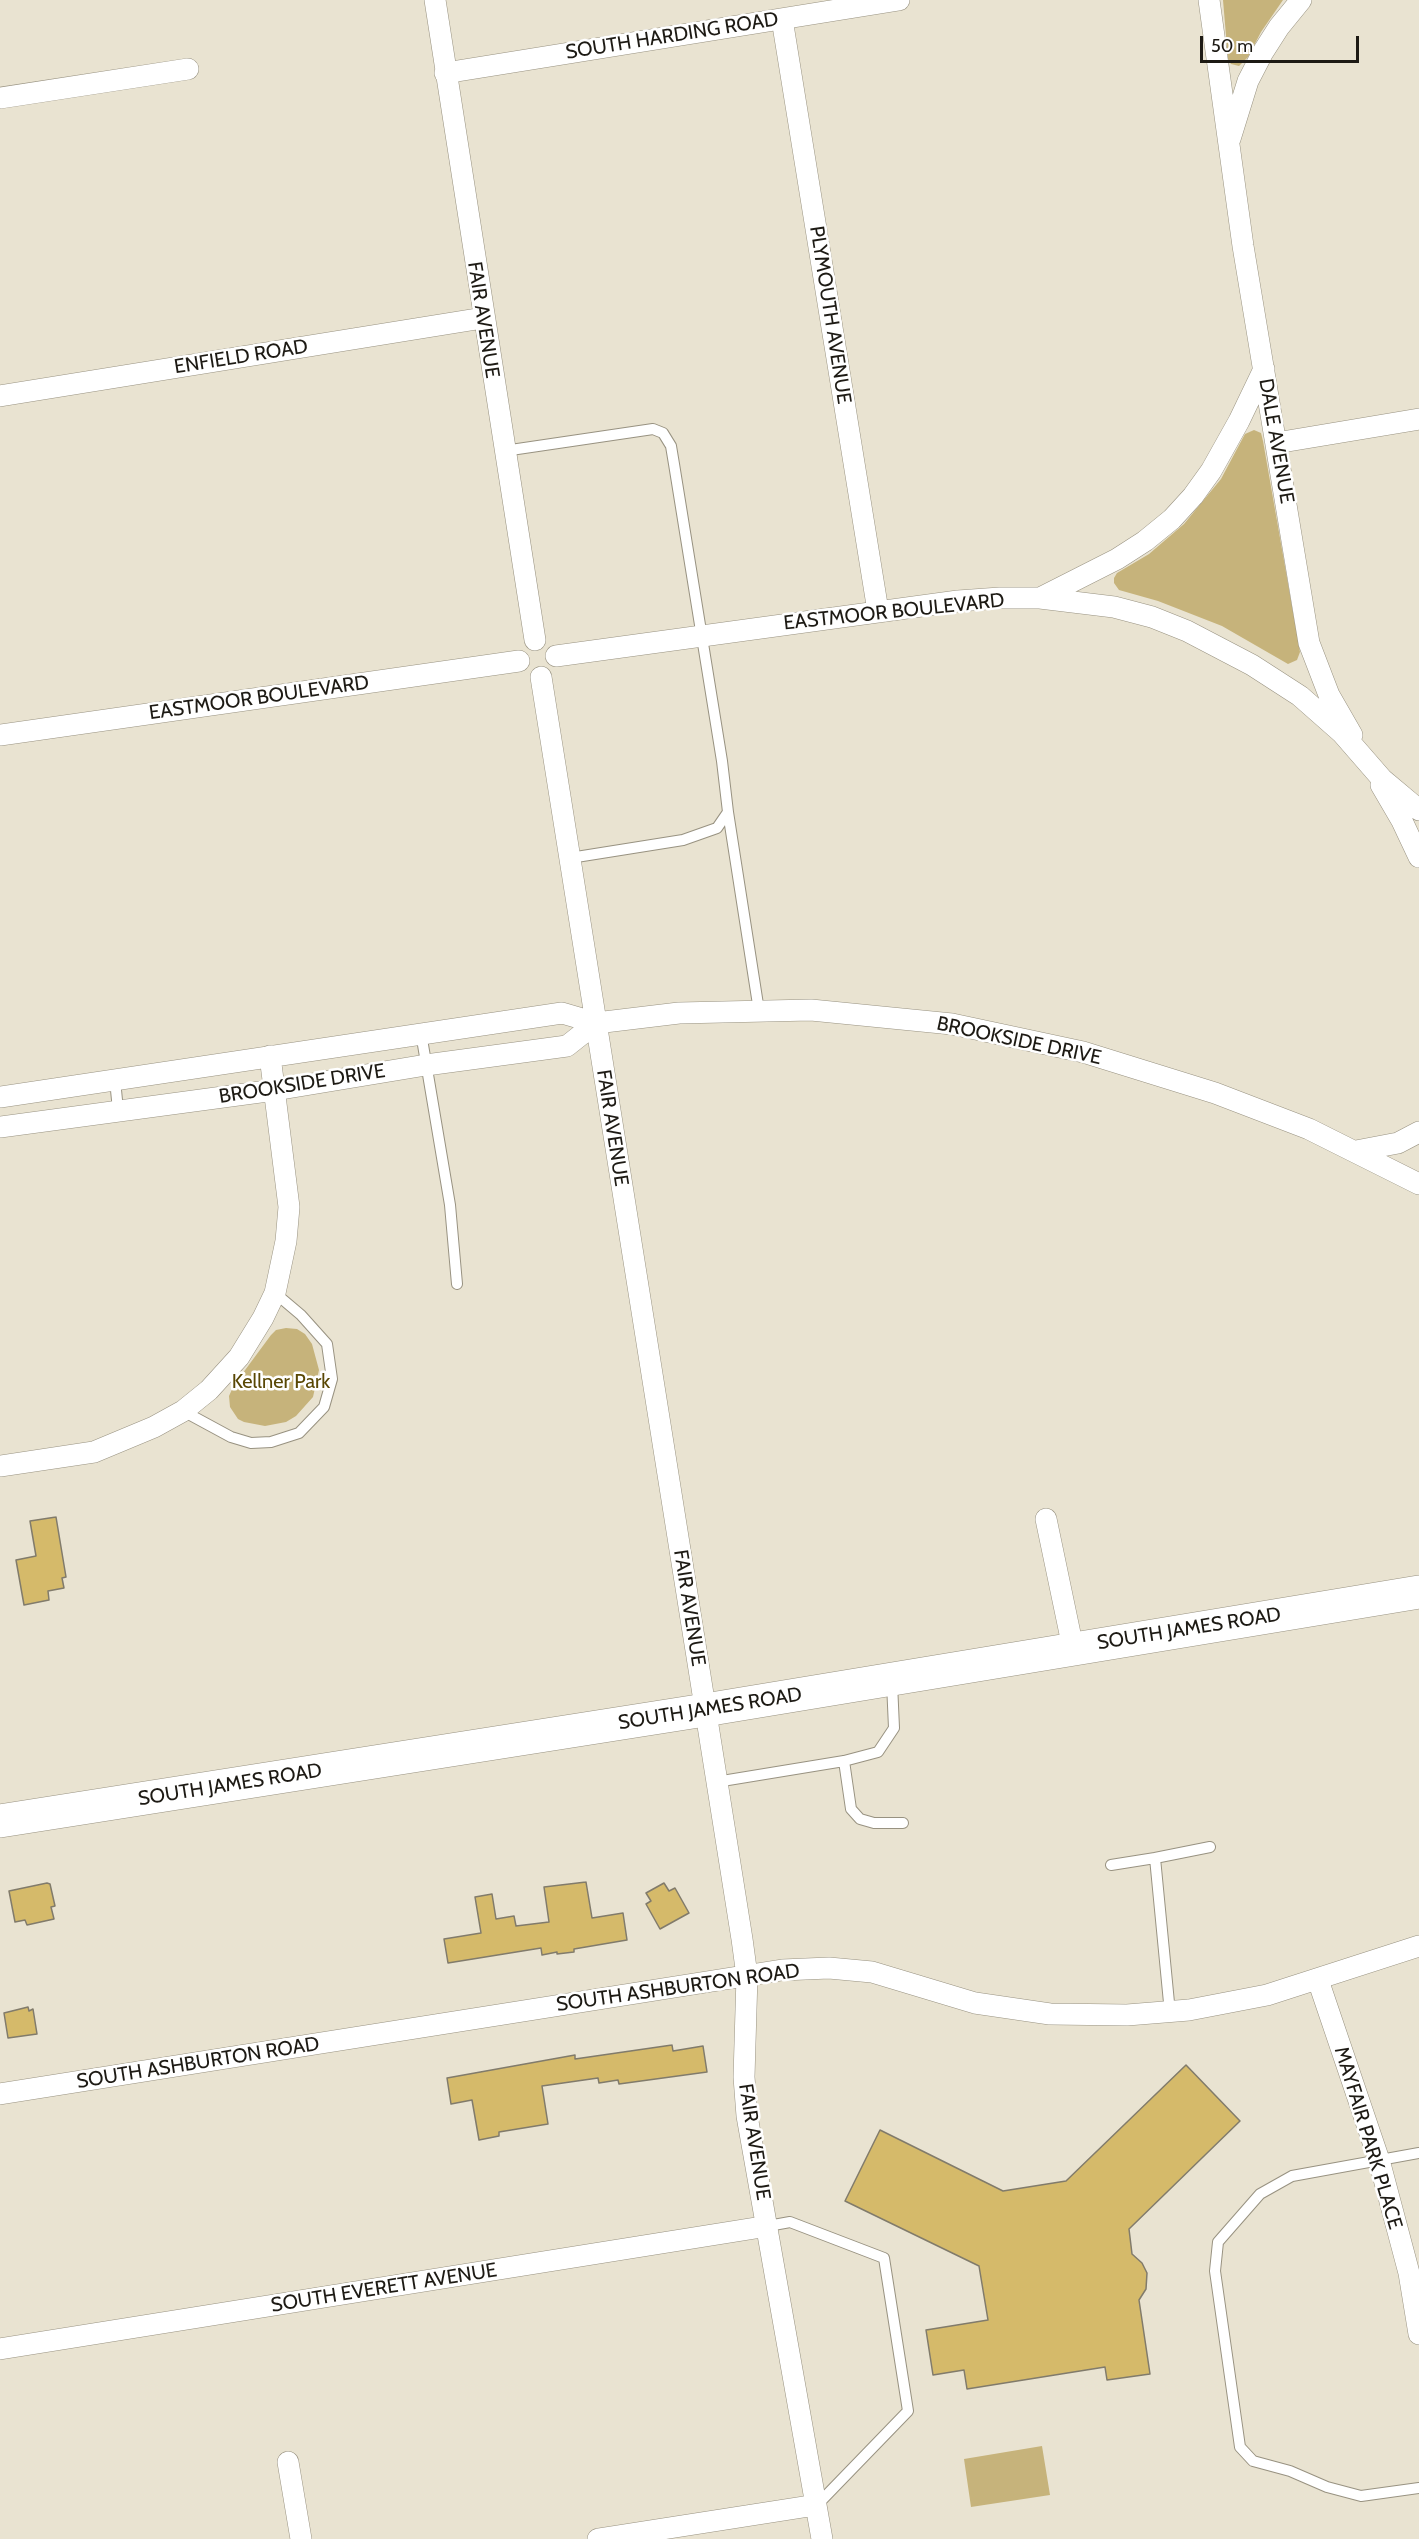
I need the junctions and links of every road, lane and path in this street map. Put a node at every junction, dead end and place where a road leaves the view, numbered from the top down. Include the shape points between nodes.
1 (435, 0) edge
2 (899, 0) edge
3 (1209, 0) edge
4 (1302, 0) edge
5 (783, 19) junction
6 (188, 69) dead end
7 (445, 73) junction
8 (0, 98) edge
9 (1228, 145) junction
10 (483, 318) junction
11 (1264, 369) junction
12 (0, 396) edge
13 (1419, 419) edge
14 (1276, 443) junction
15 (504, 451) junction
16 (1040, 598) junction
17 (878, 611) junction
18 (701, 636) junction
19 (535, 640) junction
20 (556, 656) junction
21 (519, 661) junction
22 (541, 677) junction
23 (0, 735) edge
24 (1368, 763) junction
25 (1419, 810) edge
26 (728, 812) junction
27 (1419, 857) edge
28 (570, 858) junction
29 (759, 1011) junction
30 (596, 1023) junction
31 (421, 1032) junction
32 (270, 1056) junction
33 (426, 1065) junction
34 (115, 1080) junction
35 (275, 1090) junction
36 (0, 1097) edge
37 (118, 1110) junction
38 (0, 1127) edge
39 (1419, 1132) edge
40 (1356, 1151) junction
41 (1419, 1184) edge
42 (457, 1284) dead end
43 (275, 1293) junction
44 (183, 1411) junction
45 (0, 1466) edge
46 (1046, 1520) dead end
47 (1419, 1592) edge
48 (1073, 1648) junction
49 (891, 1678) junction
50 (705, 1710) junction
51 (844, 1761) junction
52 (715, 1782) junction
53 (0, 1821) edge
54 (903, 1823) dead end
55 (1210, 1847) dead end
56 (1155, 1858) junction
57 (1111, 1865) dead end
58 (1419, 1946) edge
59 (747, 1976) junction
60 (1317, 1980) junction
61 (1170, 2013) junction
62 (0, 2094) edge
63 (1419, 2153) edge
64 (1379, 2160) junction
65 (768, 2226) junction
66 (1419, 2334) edge
67 (0, 2349) edge
68 (288, 2462) dead end
69 (1419, 2488) edge
70 (816, 2505) junction
71 (301, 2539) edge
72 (598, 2539) edge
73 (822, 2539) edge

1 - 7 street, FAIR AVENUE
2 - 5 street, SOUTH HARDING ROAD
3 - 9 street, DALE AVENUE
4 - 9 street via 1279,27 1248,81
5 - 7 street, SOUTH HARDING ROAD
5 - 17 street, PLYMOUTH AVENUE
6 - 8 street
7 - 10 street, FAIR AVENUE
9 - 11 street, DALE AVENUE
10 - 12 street, ENFIELD ROAD
10 - 15 street, FAIR AVENUE
11 - 14 street, DALE AVENUE
11 - 16 street via 1211,471 1172,519 1117,559
13 - 14 street
14 - 24 street, DALE AVENUE via 1309,643 1329,695
15 - 18 lane via 653,429 663,433 671,446
15 - 19 street, FAIR AVENUE
16 - 17 street, EASTMOOR BOULEVARD via 989,599
16 - 24 street, EASTMOOR BOULEVARD via 1114,608 1187,631 1252,665 1299,696 1342,733
17 - 18 street, EASTMOOR BOULEVARD
18 - 20 street, EASTMOOR BOULEVARD
18 - 26 lane
19 - 20 street via 549,643
19 - 21 street via 522,647
20 - 22 street via 552,669
21 - 22 street via 526,674
21 - 23 street, EASTMOOR BOULEVARD
22 - 28 street, FAIR AVENUE
24 - 25 street, EASTMOOR BOULEVARD
24 - 27 street, DALE AVENUE
26 - 28 lane via 717,828 683,840
26 - 29 lane
28 - 30 street, FAIR AVENUE
29 - 30 street, BROOKSIDE DRIVE via 679,1013
29 - 40 street, BROOKSIDE DRIVE via 811,1010 952,1024 1083,1052 1215,1093
30 - 31 street, BROOKSIDE DRIVE via 562,1012
30 - 33 street, BROOKSIDE DRIVE via 567,1046
30 - 50 street, FAIR AVENUE
31 - 32 street, BROOKSIDE DRIVE
31 - 33 lane
32 - 34 street, BROOKSIDE DRIVE
32 - 35 street
33 - 35 street, BROOKSIDE DRIVE
33 - 42 lane via 450,1205
34 - 36 street, BROOKSIDE DRIVE
34 - 37 lane
35 - 37 street, BROOKSIDE DRIVE
35 - 43 street via 289,1207
37 - 38 street, BROOKSIDE DRIVE
39 - 40 street via 1398,1143
40 - 41 street, BROOKSIDE DRIVE
43 - 44 street via 239,1357
43 - 44 lane via 327,1344 332,1378 324,1407 299,1433 278,1441 251,1443 231,1437
44 - 45 street via 94,1452
46 - 48 street
47 - 48 main road, SOUTH JAMES ROAD
48 - 49 main road, SOUTH JAMES ROAD
49 - 50 main road, SOUTH JAMES ROAD
49 - 51 lane via 894,1728 890,1736 878,1752
50 - 52 street, FAIR AVENUE
50 - 53 main road, SOUTH JAMES ROAD
51 - 52 lane
51 - 54 lane via 851,1809 860,1820
52 - 59 street, FAIR AVENUE
55 - 56 lane
56 - 57 lane
56 - 61 lane
58 - 60 street, SOUTH ASHBURTON ROAD
59 - 61 street, SOUTH ASHBURTON ROAD via 782,1970 850,1970 872,1972 975,2003 1050,2014
59 - 62 street, SOUTH ASHBURTON ROAD
59 - 65 street, FAIR AVENUE via 746,2106
60 - 61 street, SOUTH ASHBURTON ROAD via 1268,1995
60 - 64 street, MAYFAIR PARK PLACE
63 - 64 lane
64 - 66 street, MAYFAIR PARK PLACE via 1409,2273
64 - 69 lane via 1292,2176 1260,2194 1218,2242 1215,2271 1240,2447 1253,2461 1361,2496
65 - 67 street, SOUTH EVERETT AVENUE
65 - 70 street, FAIR AVENUE
65 - 70 lane via 790,2222 884,2258 908,2411
68 - 71 street
70 - 72 street
70 - 73 street, FAIR AVENUE

